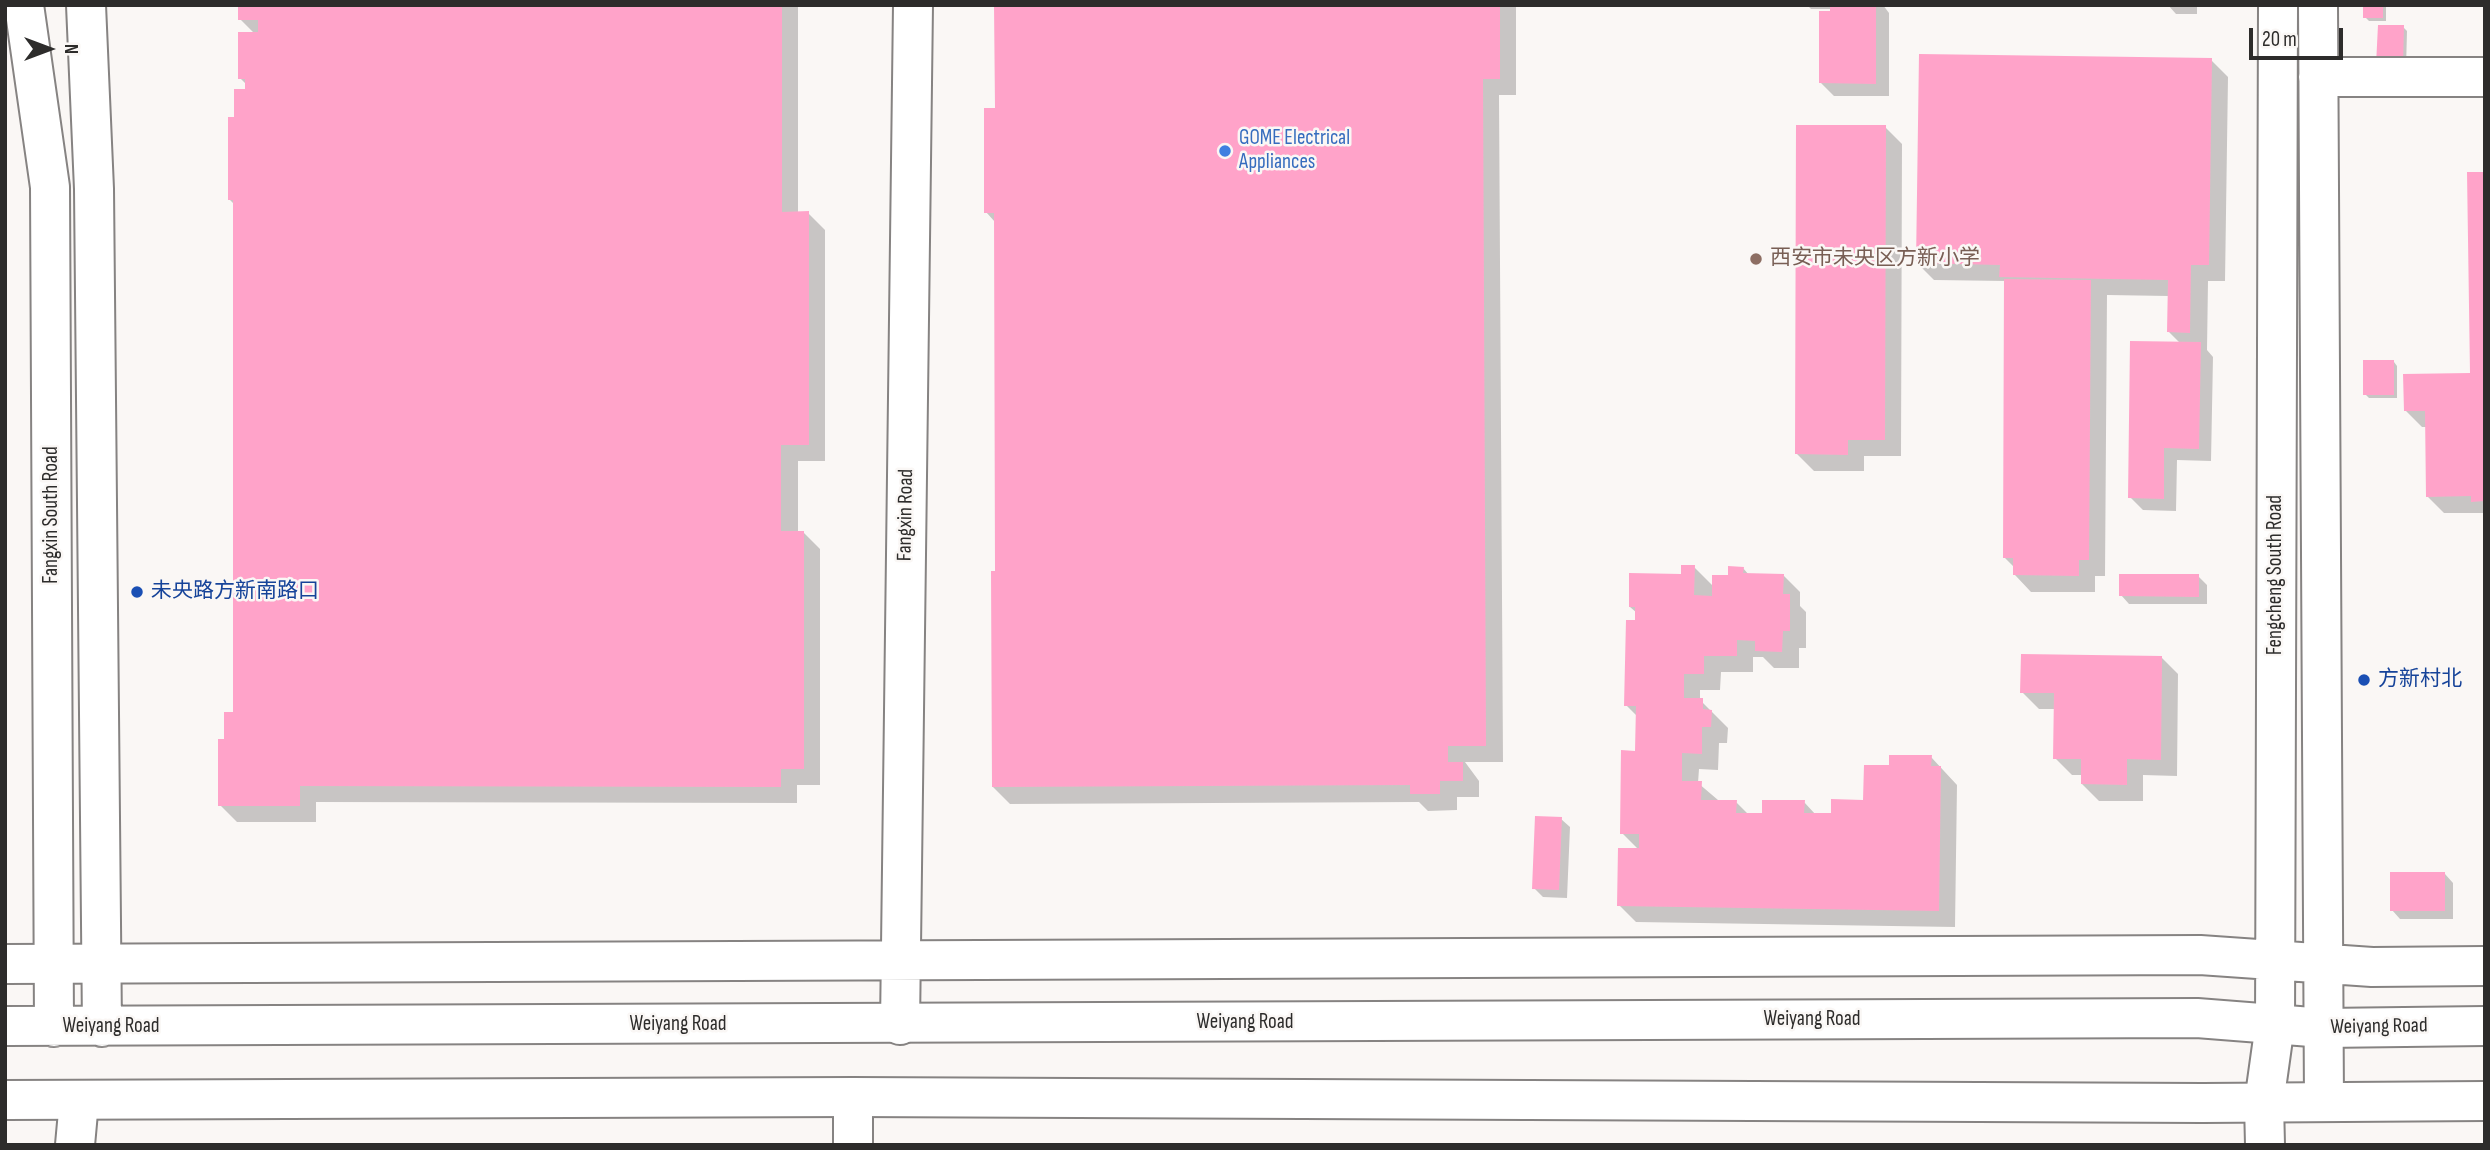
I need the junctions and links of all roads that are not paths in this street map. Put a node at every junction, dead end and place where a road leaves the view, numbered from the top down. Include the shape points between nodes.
1 (24, 5) edge
2 (86, 5) edge
3 (913, 5) edge
4 (2278, 5) edge
5 (2318, 5) edge
6 (2318, 77) junction
7 (2485, 77) edge
8 (2275, 960) junction
9 (900, 961) junction
10 (5, 964) edge
11 (54, 964) junction
12 (102, 964) junction
13 (2323, 964) junction
14 (2485, 966) edge
15 (2275, 1024) junction
16 (900, 1025) junction
17 (5, 1026) edge
18 (2485, 1026) edge
19 (54, 1027) junction
20 (102, 1027) junction
21 (2324, 1028) junction
22 (853, 1097) junction
23 (5, 1100) edge
24 (79, 1101) junction
25 (2485, 1101) edge
26 (2324, 1102) junction
27 (2264, 1103) junction
28 (75, 1145) edge
29 (853, 1145) edge
30 (2265, 1145) edge

1 - 11 main road, Fangxin South Road via 50,187
2 - 12 main road via 94,189
3 - 9 main road, Fangxin Road
4 - 8 main road, Fengcheng South Road
5 - 6 main road, Fengcheng South Road
6 - 7 main road
6 - 13 main road, Fengcheng South Road
8 - 9 main road via 2186,955
8 - 13 main road
8 - 15 main road, Fengcheng South Road
9 - 12 main road
9 - 16 main road, Fangxin Road
10 - 11 main road
11 - 12 main road
11 - 19 main road, Fangxin South Road
12 - 20 main road
13 - 14 main road
13 - 21 main road, Fengcheng South Road
15 - 16 main road, Weiyang Road via 2197,1018
15 - 21 main road, Weiyang Road
15 - 27 main road, Fengcheng South Road
16 - 20 main road, Weiyang Road
17 - 19 main road, Weiyang Road
18 - 21 main road, Weiyang Road
19 - 20 main road, Weiyang Road
21 - 26 main road, Fengcheng South Road
22 - 24 main road
22 - 27 main road
22 - 29 main road
23 - 24 main road
24 - 28 main road
25 - 26 main road
26 - 27 main road
27 - 30 main road, Fengcheng South Road

